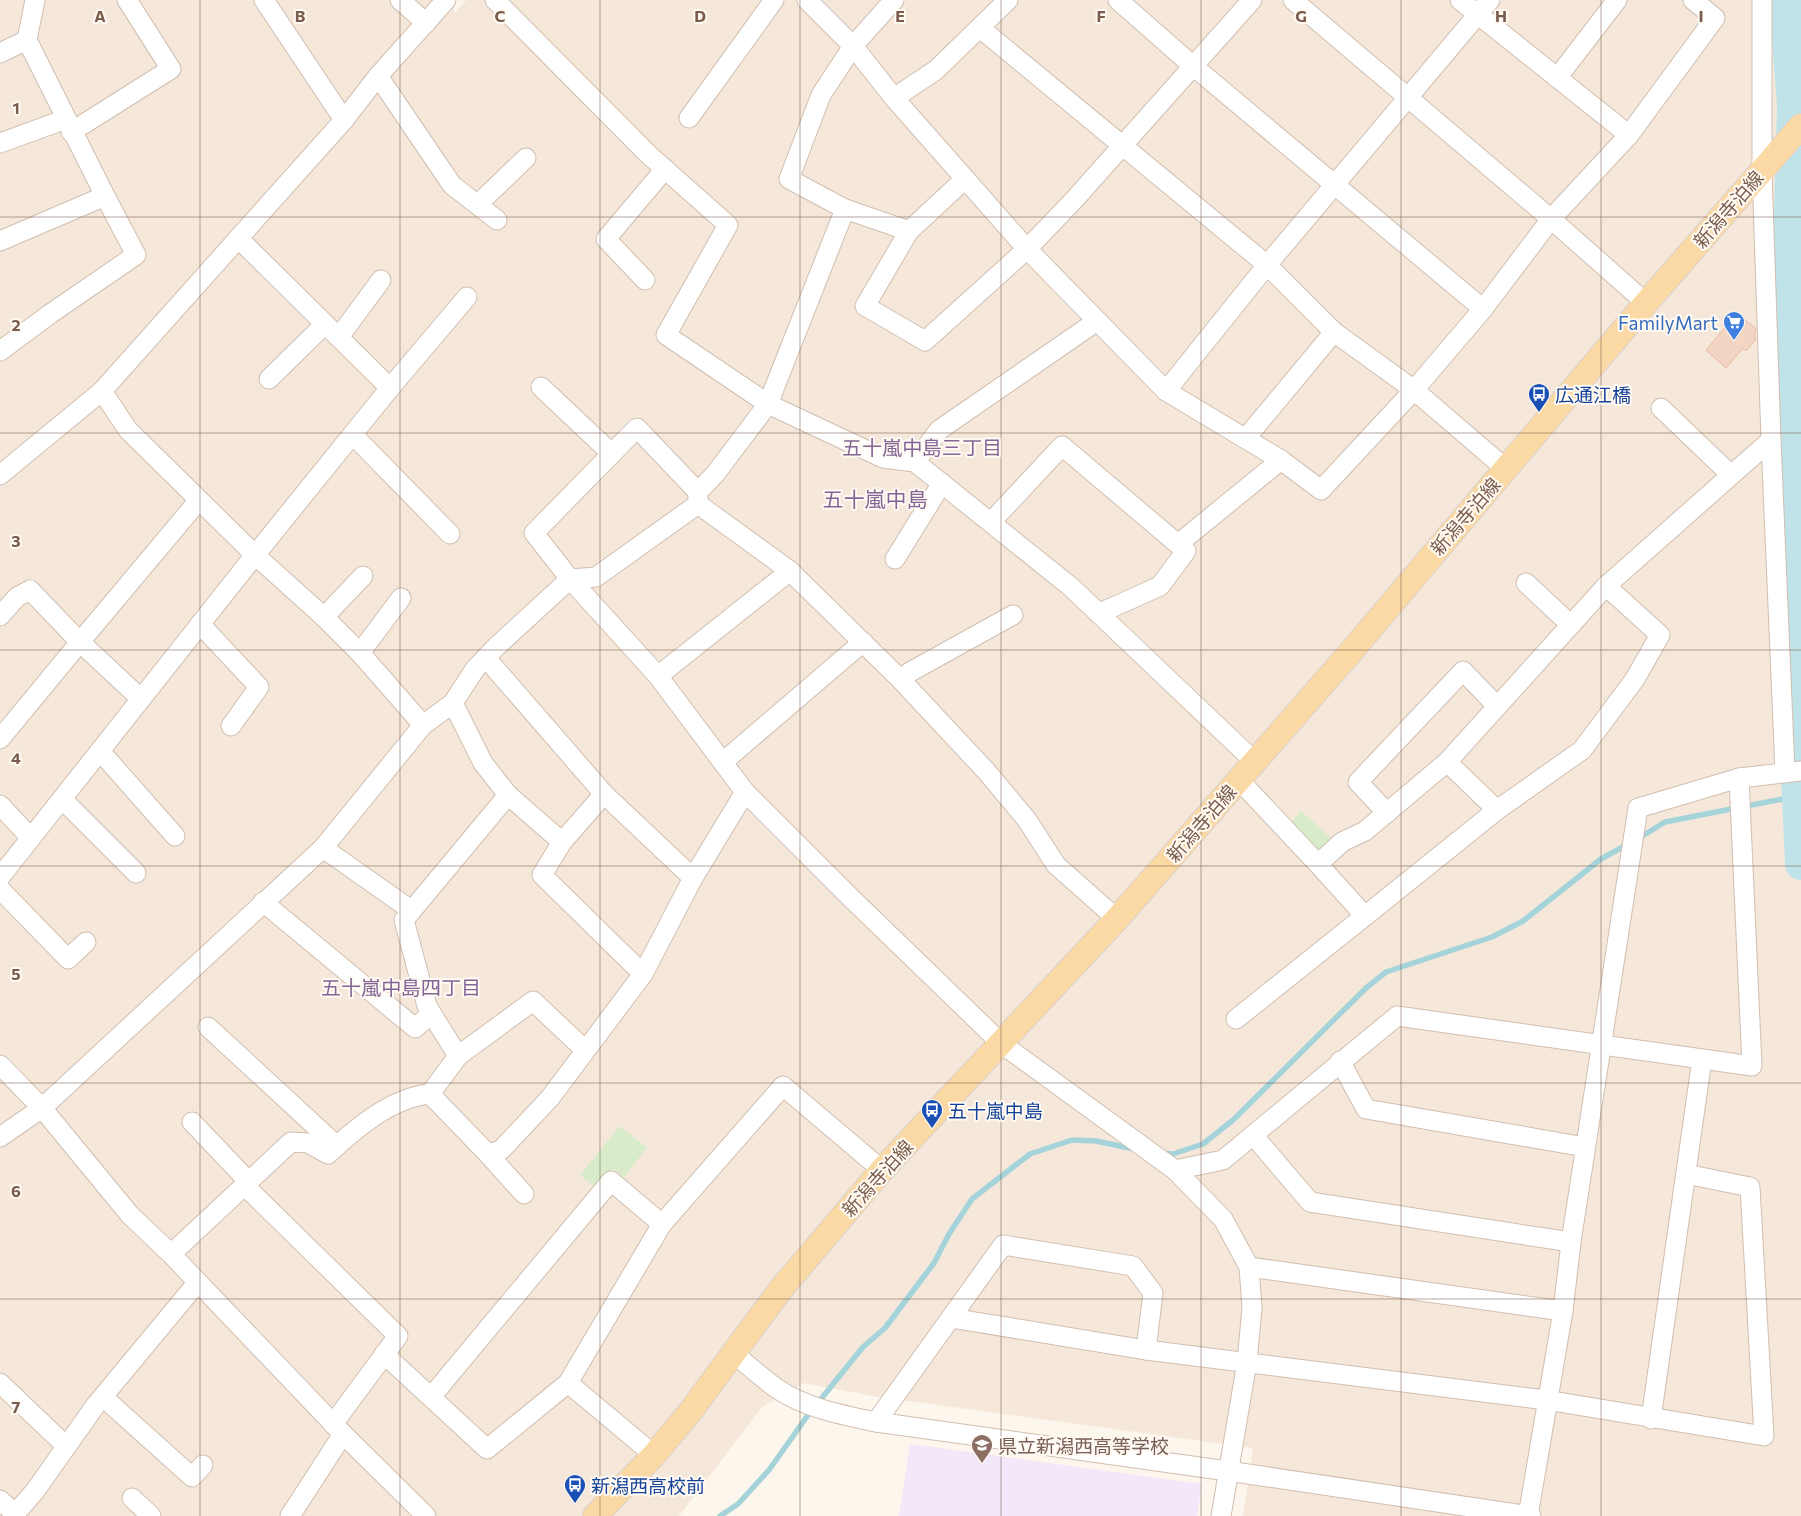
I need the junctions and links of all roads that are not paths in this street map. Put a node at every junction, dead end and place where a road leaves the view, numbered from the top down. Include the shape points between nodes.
1 (35, 0) edge
2 (127, 0) edge
3 (264, 0) edge
4 (400, 0) edge
5 (446, 0) edge
6 (495, 0) edge
7 (774, 0) edge
8 (807, 0) edge
9 (894, 0) edge
10 (1008, 0) edge
11 (1118, 0) edge
12 (1252, 0) edge
13 (1293, 0) edge
14 (1460, 0) edge
15 (1490, 0) edge
16 (1617, 0) edge
17 (1693, 0) edge
18 (1762, 0) edge
19 (1476, 14) junction
20 (426, 23) junction
21 (980, 28) junction
22 (27, 40) junction
23 (853, 46) junction
24 (0, 53) edge
25 (1193, 66) junction
26 (378, 76) junction
27 (1557, 78) junction
28 (894, 98) junction
29 (1408, 99) junction
30 (689, 118) dead end
31 (344, 120) junction
32 (68, 125) junction
33 (1801, 126) edge
34 (1629, 135) junction
35 (0, 144) edge
36 (1122, 146) junction
37 (526, 158) dead end
38 (1766, 166) junction
39 (666, 169) junction
40 (965, 179) junction
41 (1336, 184) junction
42 (105, 196) junction
43 (478, 204) junction
44 (845, 209) junction
45 (1551, 219) junction
46 (497, 220) dead end
47 (909, 231) junction
48 (238, 238) junction
49 (0, 241) edge
50 (1027, 249) junction
51 (1267, 265) junction
52 (382, 280) dead end
53 (645, 280) dead end
54 (467, 297) dead end
55 (1646, 303) junction
56 (1483, 309) junction
57 (1097, 321) junction
58 (325, 324) junction
59 (1334, 332) junction
60 (339, 337) junction
61 (0, 351) edge
62 (269, 380) dead end
63 (541, 387) dead end
64 (390, 388) junction
65 (1414, 390) junction
66 (102, 391) junction
67 (1166, 391) junction
68 (768, 404) junction
69 (1661, 408) dead end
70 (353, 435) junction
71 (1246, 438) junction
72 (1771, 440) junction
73 (612, 454) junction
74 (1281, 460) junction
75 (916, 462) junction
76 (1506, 469) junction
77 (2, 470) edge
78 (1731, 475) junction
79 (942, 483) junction
80 (698, 498) junction
81 (199, 500) junction
82 (991, 522) junction
83 (450, 534) dead end
84 (1178, 544) junction
85 (255, 555) junction
86 (895, 559) dead end
87 (790, 572) junction
88 (363, 576) dead end
89 (570, 580) junction
90 (1526, 583) dead end
91 (1606, 586) junction
92 (401, 598) dead end
93 (1100, 614) junction
94 (1013, 615) dead end
95 (0, 616) edge
96 (324, 617) junction
97 (200, 624) junction
98 (1571, 625) junction
99 (80, 642) junction
100 (863, 642) junction
101 (360, 654) junction
102 (486, 658) junction
103 (658, 676) junction
104 (901, 680) junction
105 (141, 699) junction
106 (453, 703) junction
107 (1496, 705) junction
108 (231, 726) dead end
109 (423, 726) junction
110 (0, 739) edge
111 (100, 751) junction
112 (723, 762) junction
113 (1255, 762) junction
114 (1447, 762) junction
115 (1792, 771) edge
116 (1740, 778) junction
117 (1239, 780) junction
118 (745, 792) junction
119 (604, 794) junction
120 (508, 795) junction
121 (62, 799) junction
122 (0, 805) edge
123 (1497, 810) junction
124 (1387, 813) junction
125 (175, 836) dead end
126 (31, 838) junction
127 (562, 842) junction
128 (323, 848) junction
129 (1318, 864) junction
130 (136, 873) dead end
131 (0, 877) edge
132 (692, 878) junction
133 (0, 889) edge
134 (263, 902) junction
135 (411, 910) junction
136 (1365, 916) junction
137 (1117, 919) junction
138 (86, 942) dead end
139 (644, 974) junction
140 (431, 1014) junction
141 (1236, 1019) dead end
142 (208, 1027) dead end
143 (1002, 1044) junction
144 (1600, 1045) junction
145 (585, 1050) junction
146 (458, 1056) junction
147 (1702, 1059) junction
148 (1340, 1061) junction
149 (0, 1065) edge
150 (430, 1094) junction
151 (42, 1108) junction
152 (192, 1122) dead end
153 (1253, 1134) junction
154 (0, 1137) edge
155 (337, 1146) junction
156 (1585, 1147) junction
157 (488, 1154) junction
158 (882, 1170) junction
159 (1175, 1170) junction
160 (1686, 1174) junction
161 (247, 1184) junction
162 (524, 1194) dead end
163 (662, 1224) junction
164 (1571, 1242) junction
165 (171, 1254) junction
166 (1249, 1267) junction
167 (197, 1282) junction
168 (1563, 1311) junction
169 (951, 1318) junction
170 (1146, 1350) junction
171 (384, 1354) junction
172 (734, 1354) junction
173 (1247, 1362) junction
174 (0, 1383) edge
175 (568, 1384) junction
176 (103, 1397) junction
177 (431, 1397) junction
178 (1546, 1400) junction
179 (1651, 1419) junction
180 (876, 1422) junction
181 (338, 1429) junction
182 (66, 1446) junction
183 (654, 1455) junction
184 (203, 1465) dead end
185 (1228, 1471) junction
186 (132, 1498) dead end
187 (0, 1500) edge
188 (14, 1515) edge
189 (150, 1516) edge
190 (290, 1516) edge
191 (426, 1516) edge
192 (595, 1516) edge
193 (1221, 1516) edge
194 (1529, 1516) edge

1 - 22 street
2 - 32 street via 171,69
3 - 31 street
4 - 20 street
5 - 20 street
6 - 39 street
7 - 30 street
8 - 23 street
9 - 23 street
10 - 21 street
11 - 25 street
12 - 25 street
13 - 29 street
14 - 19 street
15 - 19 street
16 - 27 street
17 - 34 street via 1715,18
18 - 38 street
19 - 27 street
19 - 29 street
20 - 26 street
21 - 28 street via 936,70
21 - 36 street
22 - 24 street
22 - 32 street
23 - 28 street
23 - 44 street via 821,95 789,179
25 - 36 street
25 - 41 street
26 - 31 street
26 - 43 street via 452,184
27 - 34 street
28 - 40 street
29 - 41 street
29 - 45 street
31 - 48 street
32 - 35 street
32 - 42 street
33 - 38 main road, 新潟寺泊線
34 - 45 street
36 - 50 street
36 - 51 street
37 - 43 street
38 - 55 main road, 新潟寺泊線
38 - 72 street
39 - 53 street via 606,239
39 - 68 street via 728,225 666,335
40 - 47 street
40 - 50 street
41 - 51 street
41 - 56 street
42 - 49 street
42 - 61 street via 136,255
43 - 46 street
44 - 47 street
44 - 68 street
45 - 55 street
45 - 56 street
47 - 50 street via 865,306 926,341
48 - 58 street
48 - 66 street
50 - 57 street
51 - 59 street
51 - 67 street
52 - 60 street
54 - 64 street
55 - 76 main road, 新潟寺泊線
56 - 65 street
57 - 67 street
57 - 75 street via 939,430
58 - 60 street
58 - 62 street
59 - 65 street
59 - 71 street
60 - 64 street
63 - 73 street
64 - 70 street
65 - 74 street via 1321,490
65 - 76 street
66 - 77 street
66 - 81 street via 128,430
67 - 71 street
68 - 75 street via 883,458
68 - 80 street
69 - 78 street
70 - 83 street
70 - 85 street
71 - 74 street
72 - 78 street
72 - 115 street
73 - 80 street via 637,428
73 - 89 street via 534,533
74 - 84 street
75 - 79 street
76 - 113 main road, 新潟寺泊線
78 - 91 street
79 - 82 street
79 - 86 street
80 - 87 street
80 - 89 street via 596,577
81 - 85 street
81 - 99 street
82 - 84 street via 1062,446
82 - 93 street
84 - 93 street via 1186,550 1160,586
85 - 96 street
85 - 97 street
87 - 100 street
87 - 103 street
88 - 96 street
89 - 102 street
89 - 103 street
90 - 98 street
91 - 98 street
91 - 123 street via 1660,635 1635,679 1582,750
92 - 101 street
93 - 113 street
94 - 104 street
95 - 99 street via 16,597 30,590
96 - 101 street
97 - 105 street
97 - 108 street via 259,687
98 - 107 street
99 - 105 street
99 - 110 street
100 - 104 street
100 - 112 street
101 - 109 street
102 - 106 street
102 - 119 street
103 - 112 street
104 - 137 street via 987,772 1027,820 1056,865
105 - 111 street
106 - 109 street
106 - 120 street via 482,763
107 - 114 street
107 - 124 street via 1463,670 1358,782
109 - 128 street
111 - 121 street
111 - 125 street
112 - 118 street
113 - 117 main road, 新潟寺泊線
114 - 123 street
114 - 124 street
115 - 116 street
116 - 144 street via 1638,808
116 - 147 street via 1752,1066
117 - 129 street
117 - 137 main road, 新潟寺泊線
118 - 132 street
118 - 143 street
119 - 127 street
119 - 132 street
120 - 127 street
120 - 135 street
121 - 126 street
121 - 130 street
122 - 126 street
123 - 136 street
124 - 129 street via 1365,832 1342,842
126 - 131 street
127 - 139 street via 542,875
128 - 134 street
128 - 135 street
129 - 136 street
132 - 139 street
133 - 138 street via 68,959
134 - 140 street via 414,1028
134 - 151 street
135 - 140 street via 404,920
136 - 141 street
137 - 143 main road, 新潟寺泊線
139 - 145 street
140 - 146 street
142 - 155 street
143 - 158 main road, 新潟寺泊線
143 - 159 street
144 - 147 street
144 - 148 street via 1397,1016
144 - 156 street
145 - 146 street via 533,1001
145 - 157 street via 550,1098 501,1150
146 - 150 street
147 - 160 street
148 - 153 street
148 - 156 street via 1366,1108
149 - 151 street
150 - 155 street via 417,1095 391,1107
150 - 157 street
151 - 154 street
151 - 165 street via 130,1215
152 - 161 street
153 - 159 street via 1223,1160
153 - 164 street via 1310,1202
155 - 161 street via 328,1154 308,1143 292,1142
156 - 164 street
157 - 162 street
158 - 163 street via 783,1086
158 - 172 main road, 新潟寺泊線 via 781,1290
159 - 166 street via 1222,1220
160 - 179 street
160 - 179 street via 1750,1187 1764,1436
161 - 165 street
161 - 171 street via 398,1336
163 - 175 street
163 - 177 street via 612,1181
164 - 168 street
165 - 167 street
166 - 168 street
166 - 173 street via 1252,1308
167 - 176 street
167 - 181 street
168 - 178 street
169 - 170 street
169 - 170 street via 1003,1245 1132,1266 1153,1293
169 - 180 street
170 - 173 street
171 - 177 street
171 - 181 street
172 - 180 street via 778,1389 803,1402 839,1415
172 - 183 main road, 新潟寺泊線
173 - 178 street
173 - 185 street
174 - 182 street
175 - 177 street via 487,1449
175 - 183 street
176 - 182 street
176 - 184 street via 192,1477
178 - 179 street
178 - 194 street
180 - 185 street
181 - 190 street
181 - 191 street
182 - 188 street
183 - 192 main road, 新潟寺泊線
185 - 193 street
185 - 194 street
186 - 189 street
187 - 188 street

